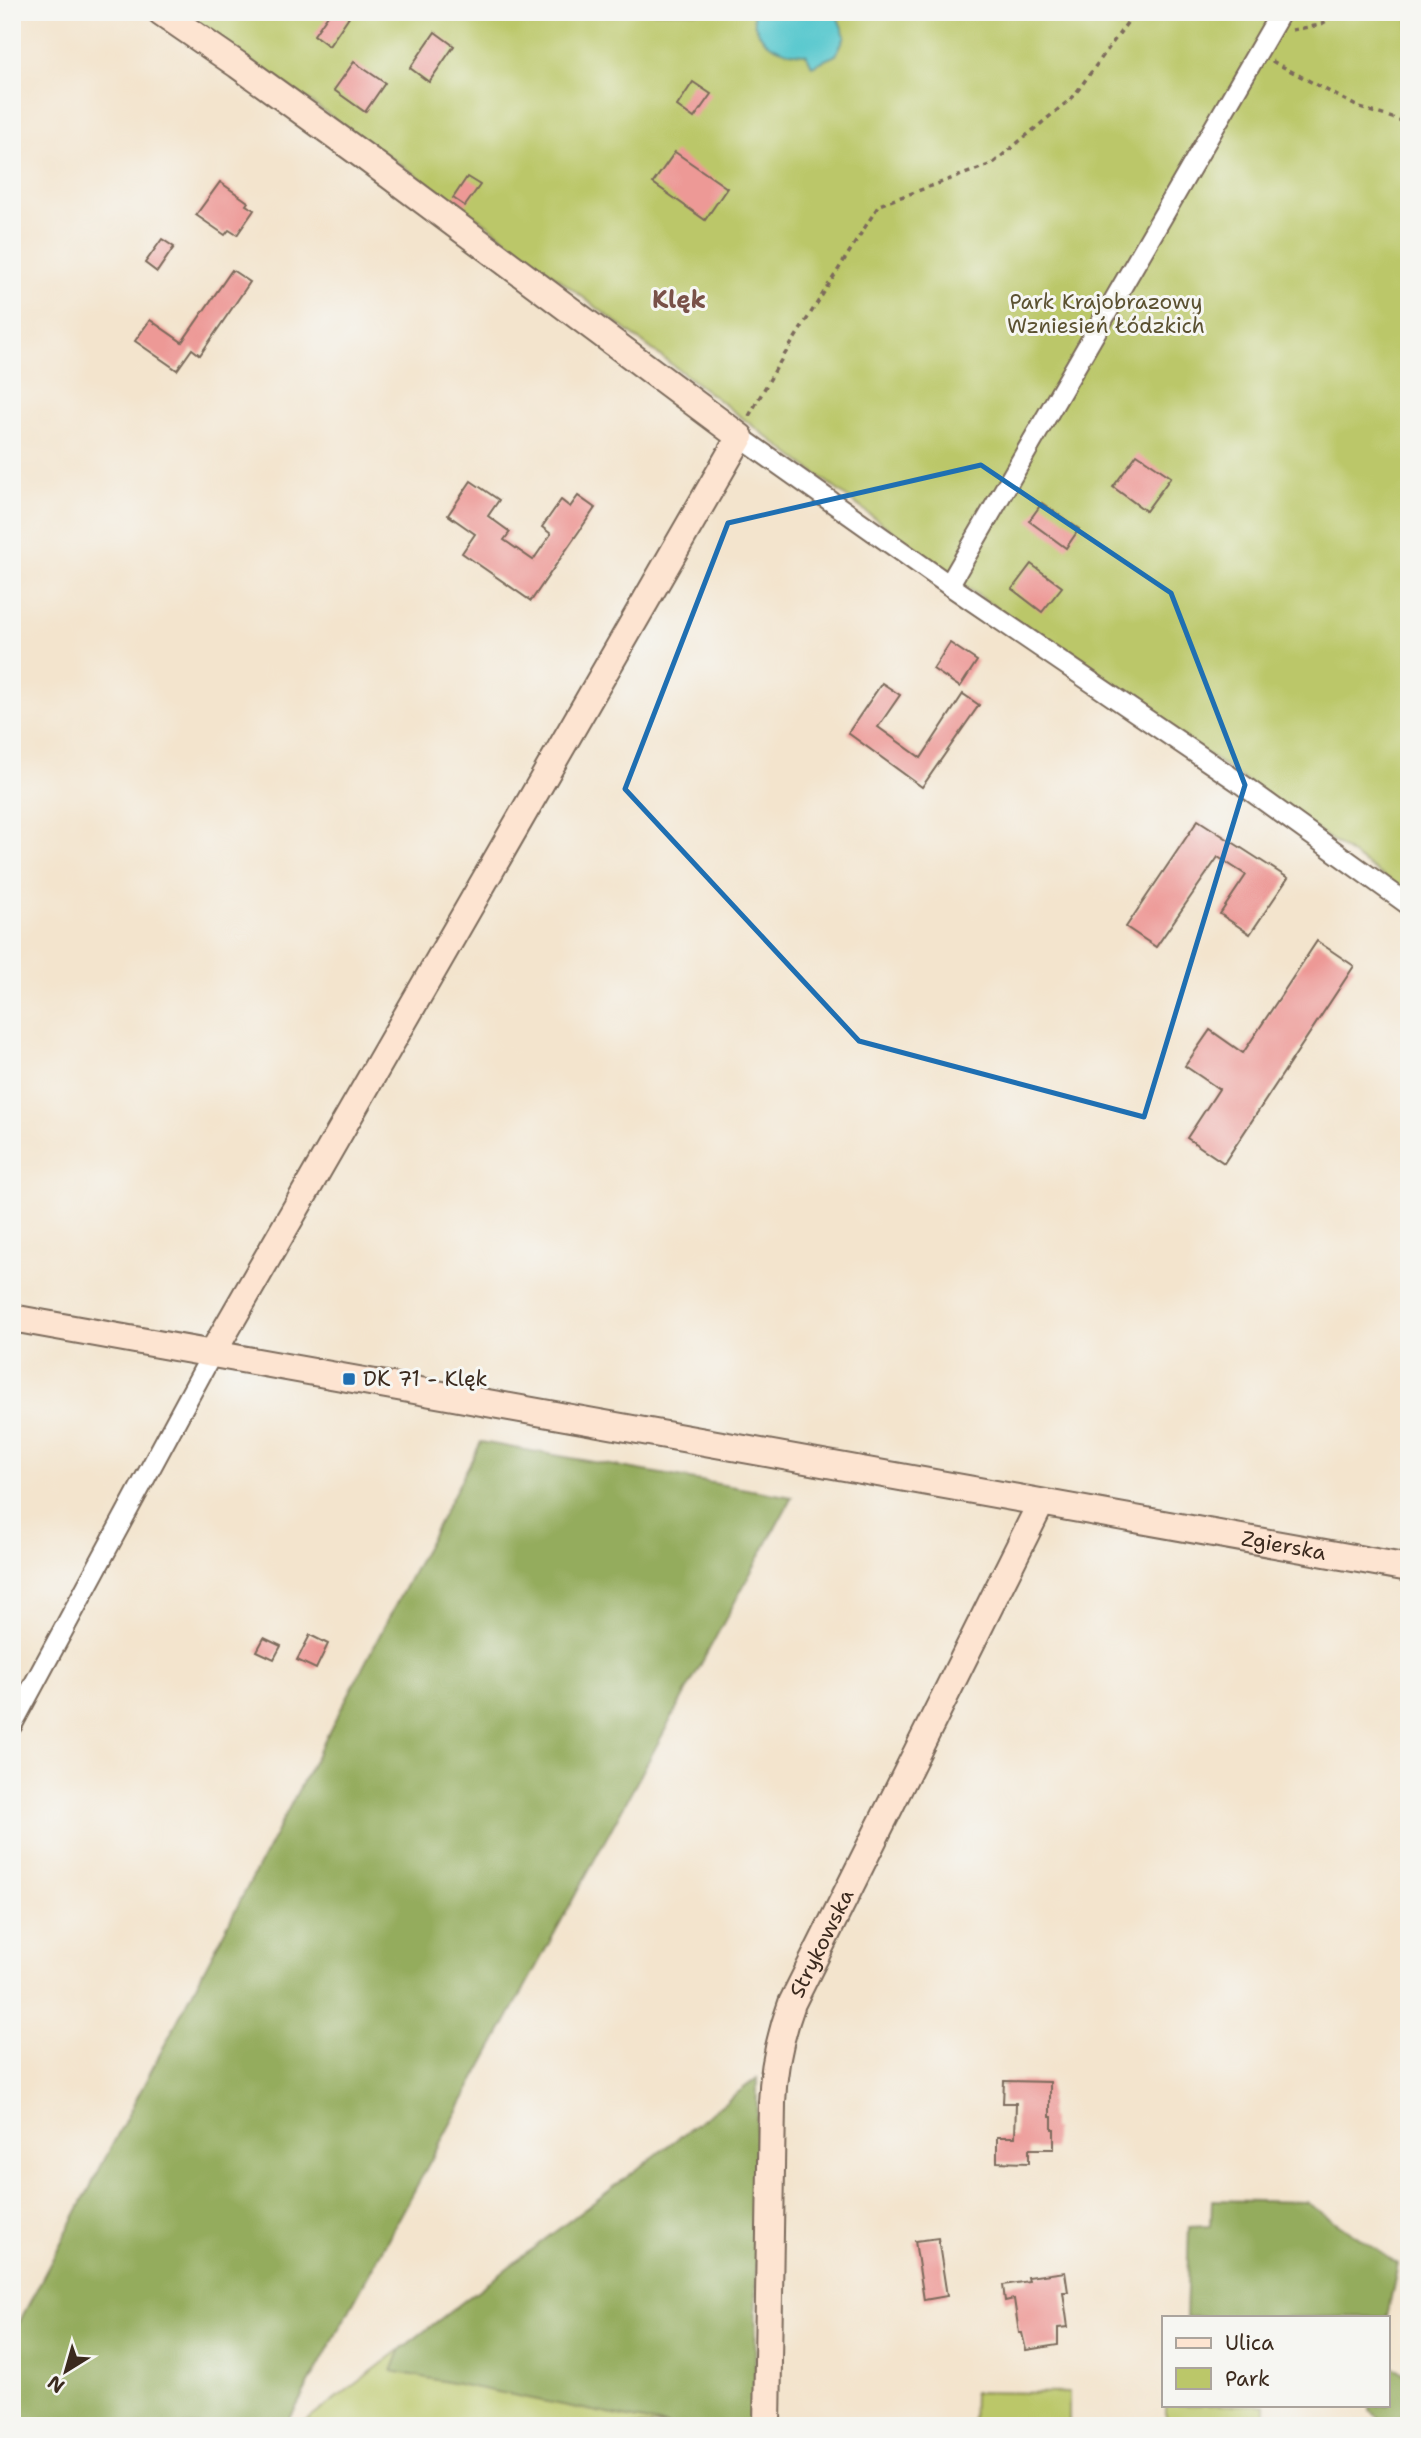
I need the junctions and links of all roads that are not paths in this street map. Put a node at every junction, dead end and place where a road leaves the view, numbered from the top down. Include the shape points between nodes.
1 (161, 12) edge
2 (1281, 12) edge
3 (740, 437) junction
4 (950, 585) junction
5 (1409, 905) edge
6 (12, 1318) edge
7 (212, 1354) junction
8 (1041, 1503) junction
9 (1409, 1568) edge
10 (12, 1725) edge
11 (767, 2426) edge

1 - 3 street via 365,157
2 - 4 street
3 - 4 street
3 - 7 street
4 - 5 street
6 - 7 street, Zgierska
7 - 8 street, Zgierska
7 - 10 street
8 - 9 street, Zgierska
8 - 11 street, Strykowska via 783,2028 773,2078

